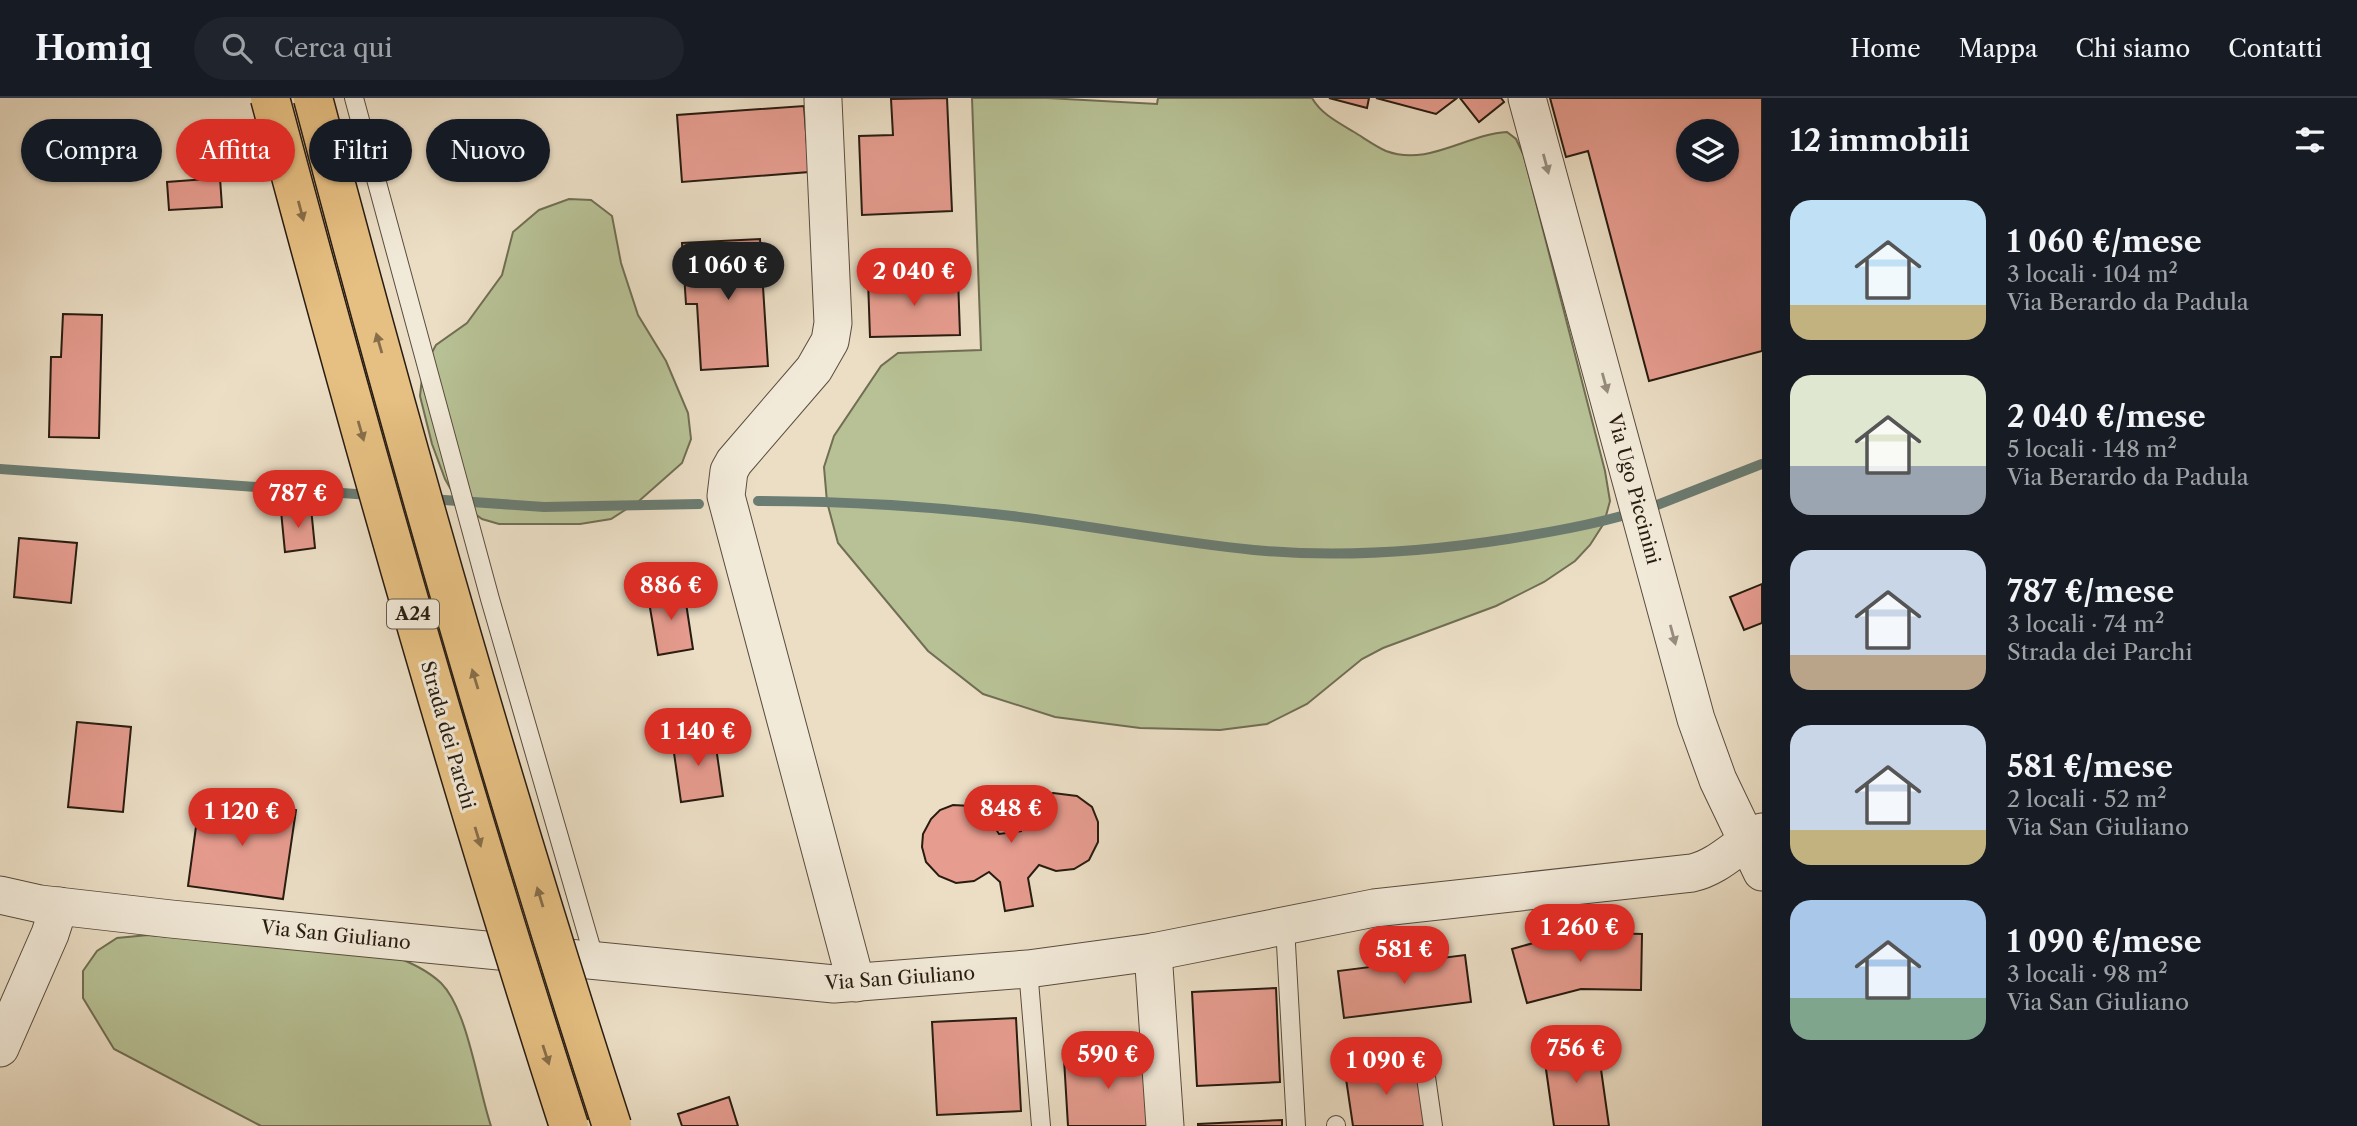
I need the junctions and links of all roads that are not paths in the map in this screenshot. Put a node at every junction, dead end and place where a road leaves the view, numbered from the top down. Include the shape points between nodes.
1 (270, 98) edge
2 (313, 98) edge
3 (354, 98) edge
4 (1527, 98) edge
5 (823, 100) dead end
6 (1754, 836) edge
7 (1762, 872) edge
8 (0, 895) edge
9 (59, 906) junction
10 (1285, 926) junction
11 (1153, 952) junction
12 (595, 961) junction
13 (1028, 969) junction
14 (856, 983) junction
15 (0, 1048) edge
16 (1422, 1049) dead end
17 (569, 1126) edge
18 (612, 1126) edge
19 (1041, 1126) edge
20 (1165, 1126) edge
21 (1296, 1126) edge
22 (1433, 1126) edge

1 -> 17 highway, Strada dei Parchi / A24, bridge via 447,732
18 -> 2 highway, A24, bridge via 432,534
3 - 12 lane
4 -> 6 street, Via Ugo Piccinini via 1702,738 1718,780
5 - 14 street via 833,323 830,341 814,369 734,462 726,496
6 - 7 street, Via Ugo Piccinini
6 - 10 street, Via San Giuliano via 1715,864 1692,873 1420,901
8 - 9 street, Via San Giuliano
9 - 12 street, Via San Giuliano
9 - 15 street
10 - 11 street, Via San Giuliano
10 - 21 lane
11 - 13 street, Via San Giuliano
11 - 20 street
12 - 14 street, Via San Giuliano via 812,983
13 - 14 street, Via San Giuliano
13 - 19 lane
16 - 22 lane

